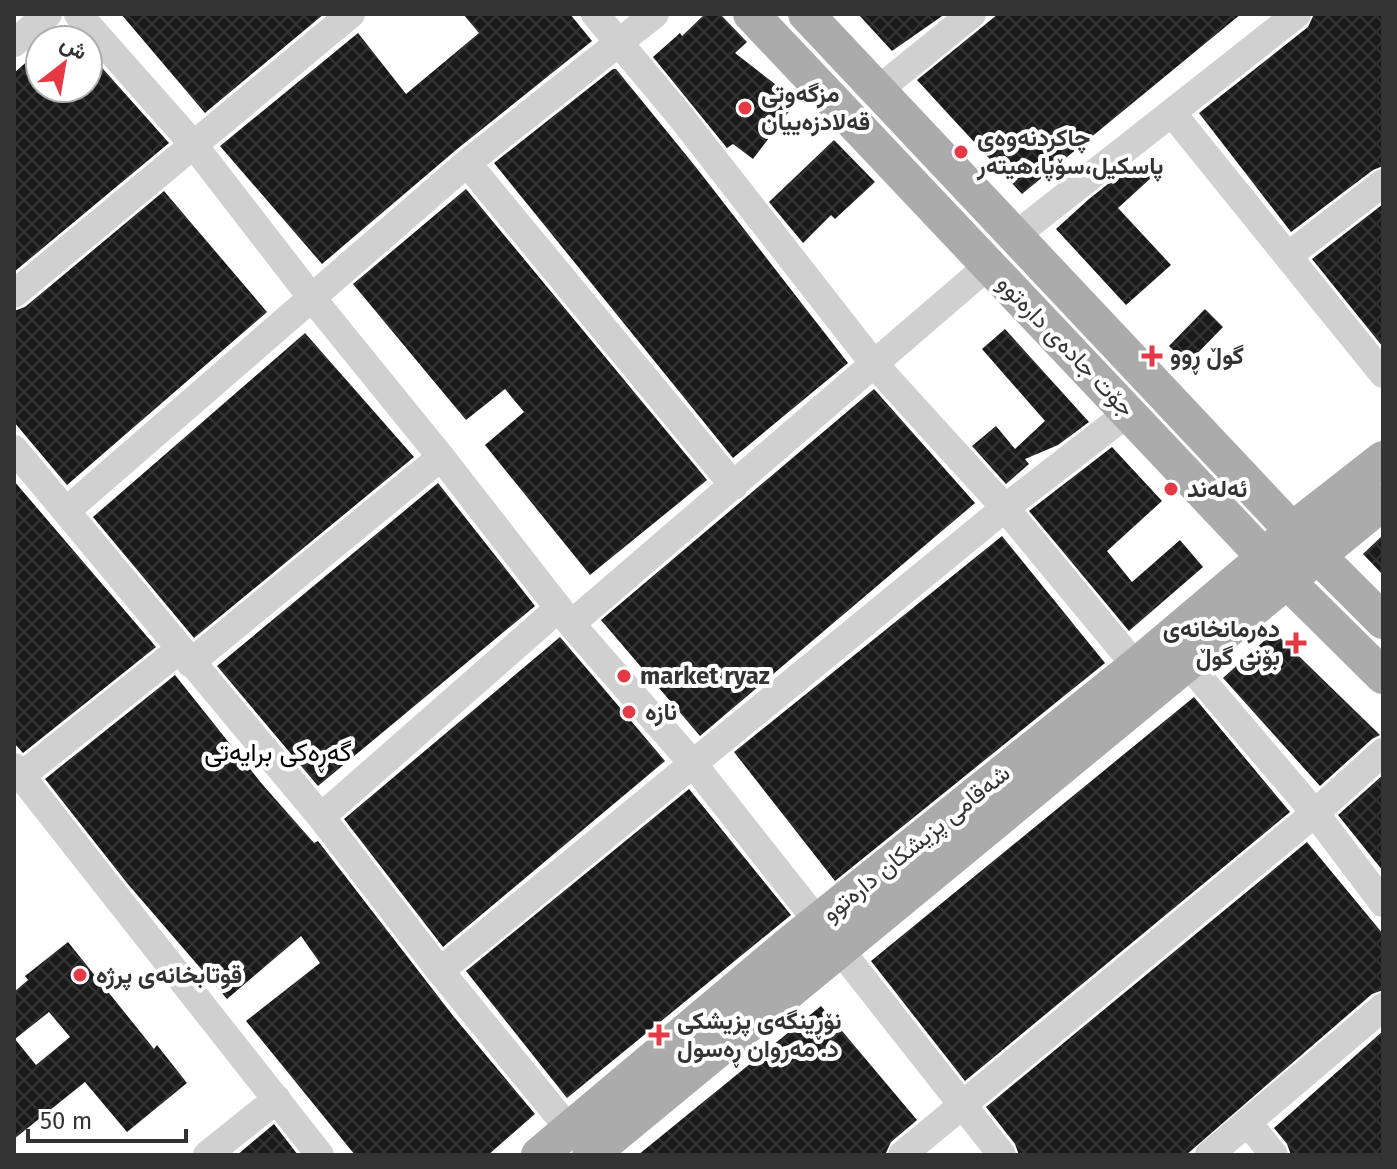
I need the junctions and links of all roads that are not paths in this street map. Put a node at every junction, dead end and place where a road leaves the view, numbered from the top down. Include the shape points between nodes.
1 (48, 14) edge
2 (78, 14) edge
3 (351, 14) edge
4 (595, 14) edge
5 (655, 14) edge
6 (751, 14) edge
7 (806, 14) edge
8 (972, 14) edge
9 (1297, 14) edge
10 (618, 41) junction
11 (14, 43) edge
12 (878, 90) junction
13 (1172, 113) junction
14 (193, 144) junction
15 (467, 163) junction
16 (1383, 183) edge
17 (1016, 235) junction
18 (1289, 255) junction
19 (989, 265) junction
20 (14, 294) edge
21 (312, 298) junction
22 (874, 364) junction
23 (1383, 374) edge
24 (1129, 412) junction
25 (14, 449) edge
26 (441, 457) junction
27 (1383, 459) edge
28 (734, 486) junction
29 (1383, 502) edge
30 (1005, 508) junction
31 (66, 511) junction
32 (1292, 530) junction
33 (1316, 556) junction
34 (1276, 569) junction
35 (565, 616) junction
36 (1383, 621) edge
37 (185, 656) junction
38 (1187, 663) junction
39 (1136, 666) junction
40 (1383, 676) edge
41 (1383, 752) edge
42 (694, 765) junction
43 (20, 783) edge
44 (1315, 813) junction
45 (321, 817) junction
46 (1383, 903) edge
47 (818, 921) junction
48 (839, 949) junction
49 (440, 971) junction
50 (1383, 1007) edge
51 (277, 1099) junction
52 (961, 1104) junction
53 (1248, 1123) junction
54 (580, 1142) edge
55 (207, 1155) edge
56 (320, 1155) edge
57 (539, 1155) edge
58 (902, 1155) edge
59 (1002, 1155) edge
60 (1209, 1155) edge
61 (1274, 1155) edge

1 - 11 street
2 - 14 street
3 - 14 street
4 - 10 street
5 - 10 street
6 - 19 main road, جۆت جادەی دارەتوو
7 - 12 main road, جۆت جادەی دارەتوو
8 - 12 street
9 - 13 street
10 - 15 street
10 - 22 street
12 - 17 main road, جۆت جادەی دارەتوو
13 - 17 street
13 - 18 street
14 - 20 street
14 - 21 street
15 - 21 street
15 - 28 street
16 - 18 street
17 - 32 main road, جۆت جادەی دارەتوو
18 - 23 street
19 - 22 street
19 - 24 main road, جۆت جادەی دارەتوو
21 - 26 street
21 - 31 street
22 - 28 street
22 - 30 street
24 - 30 street
24 - 34 main road, جۆت جادەی دارەتوو
25 - 31 street
26 - 35 street
26 - 37 street
27 - 32 main road, شەقامی پزیشکان دارەتوو
28 - 35 street
29 - 33 main road, شەقامی پزیشکان دارەتوو
30 - 39 street
30 - 42 street
31 - 37 street
32 - 33 main road, جۆت جادەی دارەتوو
32 - 34 main road, شەقامی پزیشکان دارەتوو
33 - 34 main road, شەقامی پزیشکان دارەتوو
33 - 36 main road, جۆت جادەی دارەتوو
34 - 38 main road, شەقامی پزیشکان دارەتوو
34 - 39 main road, شەقامی پزیشکان دارەتوو
34 - 40 main road, جۆت جادەی دارەتوو
35 - 42 street
35 - 45 street
37 - 43 street
37 - 45 street
38 - 44 street
38 - 48 main road, شەقامی پزیشکان دارەتوو
39 - 47 main road, شەقامی پزیشکان دارەتوو
41 - 44 street
42 - 47 street
42 - 49 street
43 - 51 street
44 - 46 street
44 - 52 street
45 - 49 street
47 - 48 street
47 - 54 main road, شەقامی پزیشکان دارەتوو
48 - 52 street
48 - 54 main road, شەقامی پزیشکان دارەتوو
49 - 54 street
50 - 53 street
51 - 55 street
51 - 56 street
52 - 58 street
52 - 59 street
53 - 60 street
53 - 61 street
54 - 57 main road, شەقامی پزیشکان دارەتوو

